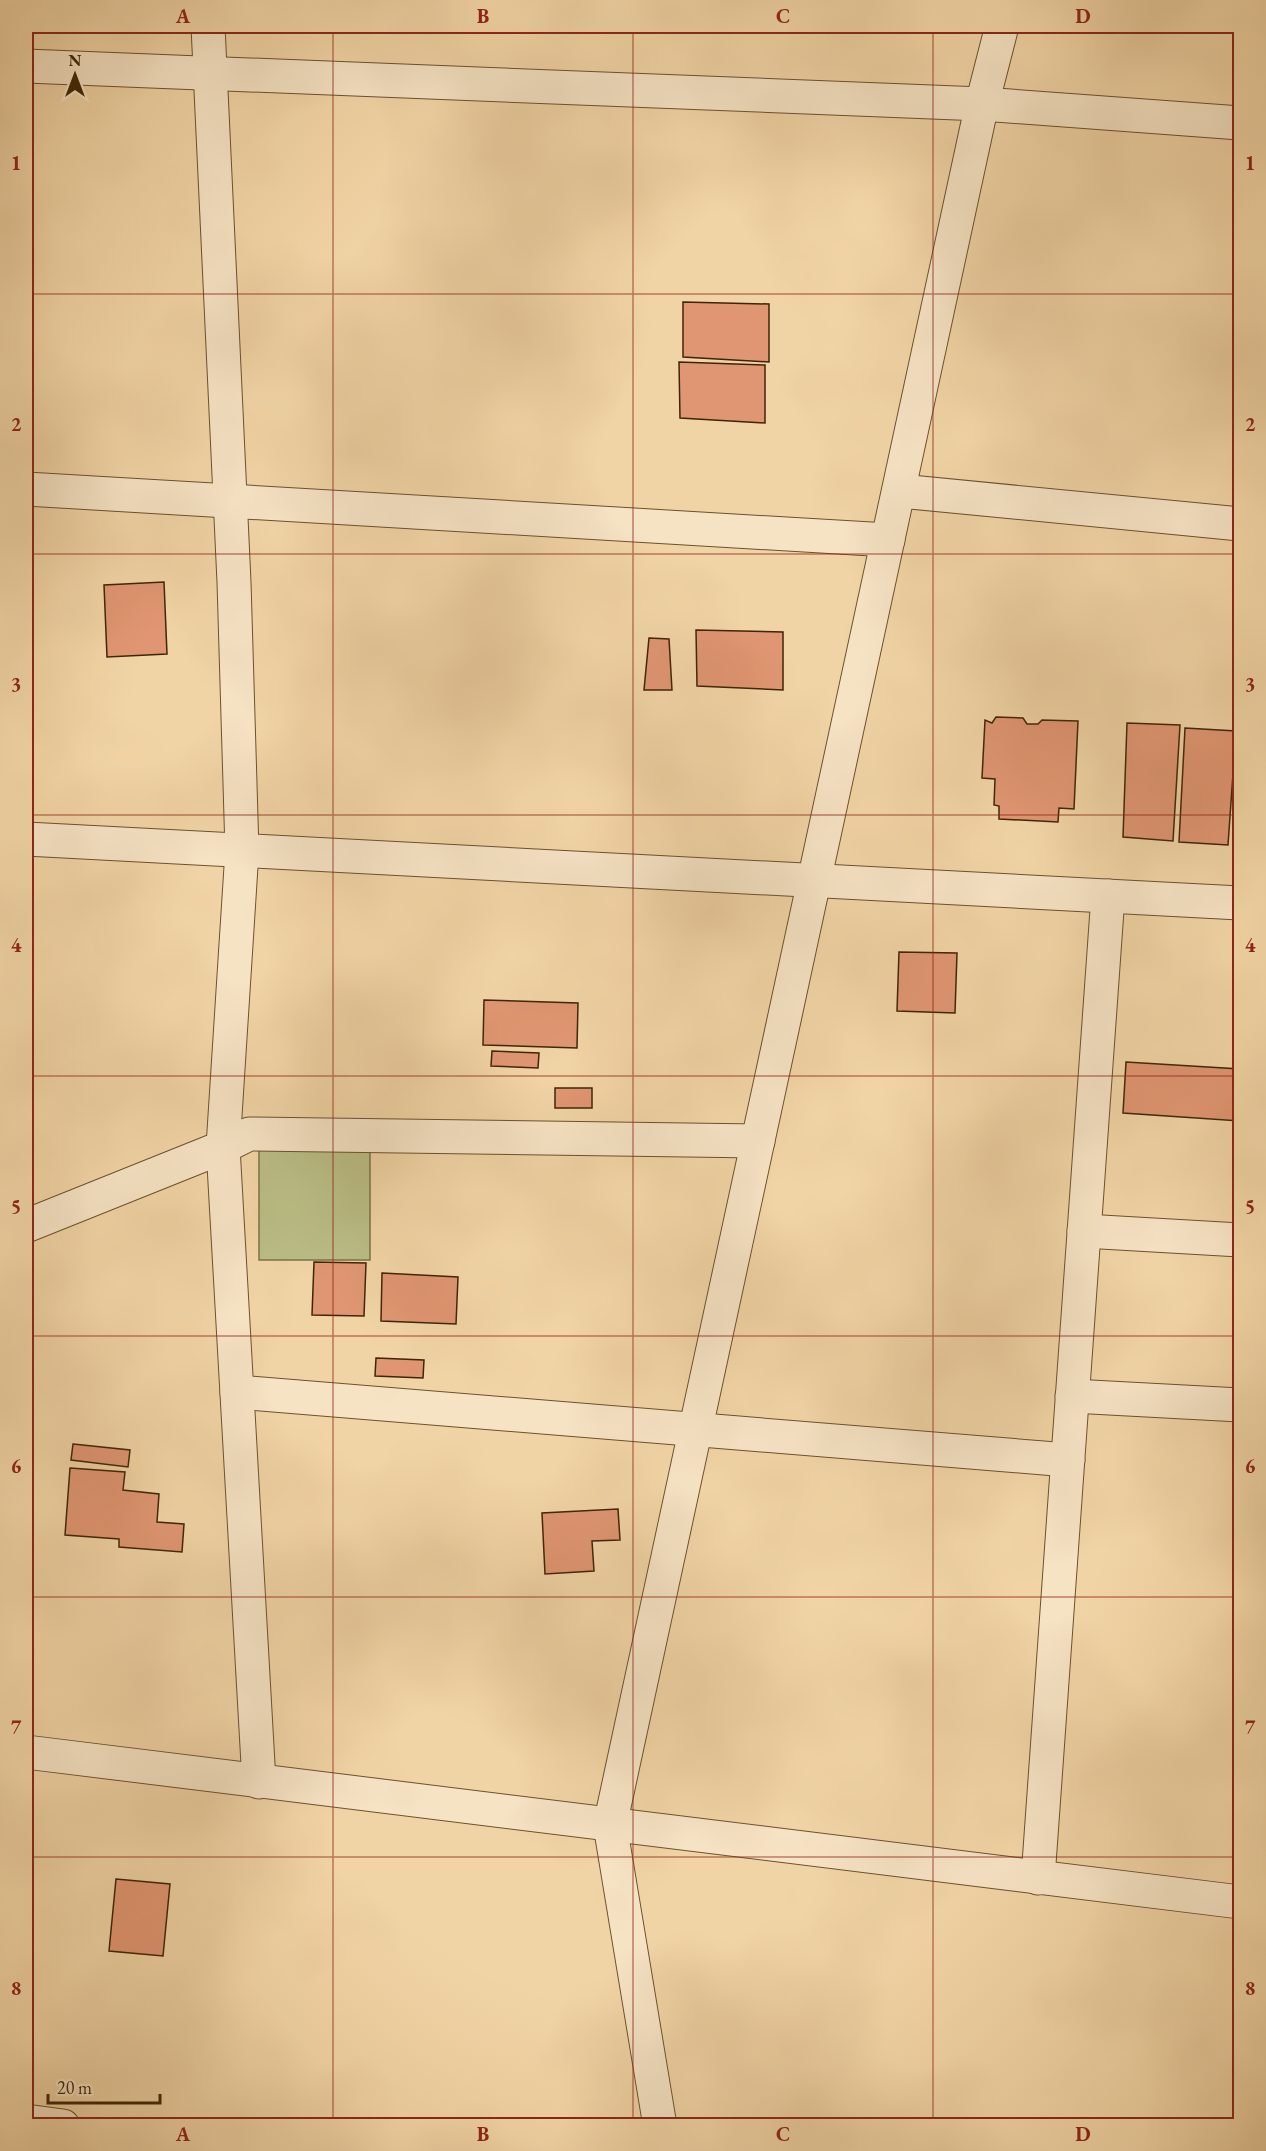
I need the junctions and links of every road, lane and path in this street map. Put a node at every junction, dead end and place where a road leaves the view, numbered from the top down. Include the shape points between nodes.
1 (208, 26) edge
2 (1002, 26) edge
3 (26, 66) edge
4 (211, 74) junction
5 (982, 104) junction
6 (1240, 123) edge
7 (26, 489) edge
8 (900, 491) junction
9 (231, 502) junction
10 (1240, 524) edge
11 (888, 540) junction
12 (26, 839) edge
13 (242, 850) junction
14 (814, 879) junction
15 (1108, 896) junction
16 (1240, 903) edge
17 (758, 1141) junction
18 (223, 1147) junction
19 (26, 1226) edge
20 (1084, 1231) junction
21 (1240, 1240) edge
22 (237, 1392) junction
23 (1072, 1396) junction
24 (1240, 1405) edge
25 (695, 1429) junction
26 (1068, 1460) junction
27 (26, 1752) edge
28 (259, 1782) junction
29 (610, 1825) junction
30 (1038, 1878) junction
31 (1240, 1902) edge
32 (26, 2121) edge
33 (63, 2126) edge
34 (660, 2126) edge

1 - 4 street
2 - 5 street
3 - 4 street
4 - 5 street
4 - 9 street
5 - 6 street
5 - 8 street
7 - 9 street
8 - 10 street
8 - 11 street
9 - 11 street
9 - 13 street
11 - 14 street
12 - 13 street
13 - 14 street
13 - 18 street
14 - 15 street
14 - 17 street
15 - 16 street
15 - 20 street
17 - 18 street via 249,1134
17 - 25 street
18 - 19 street
18 - 22 street
20 - 21 street
20 - 23 street
22 - 25 street
22 - 28 street
23 - 24 street
23 - 26 street
25 - 26 street
25 - 29 street
26 - 30 street
27 - 28 street
28 - 29 street
29 - 30 street
29 - 34 street
30 - 31 street
32 - 33 street

